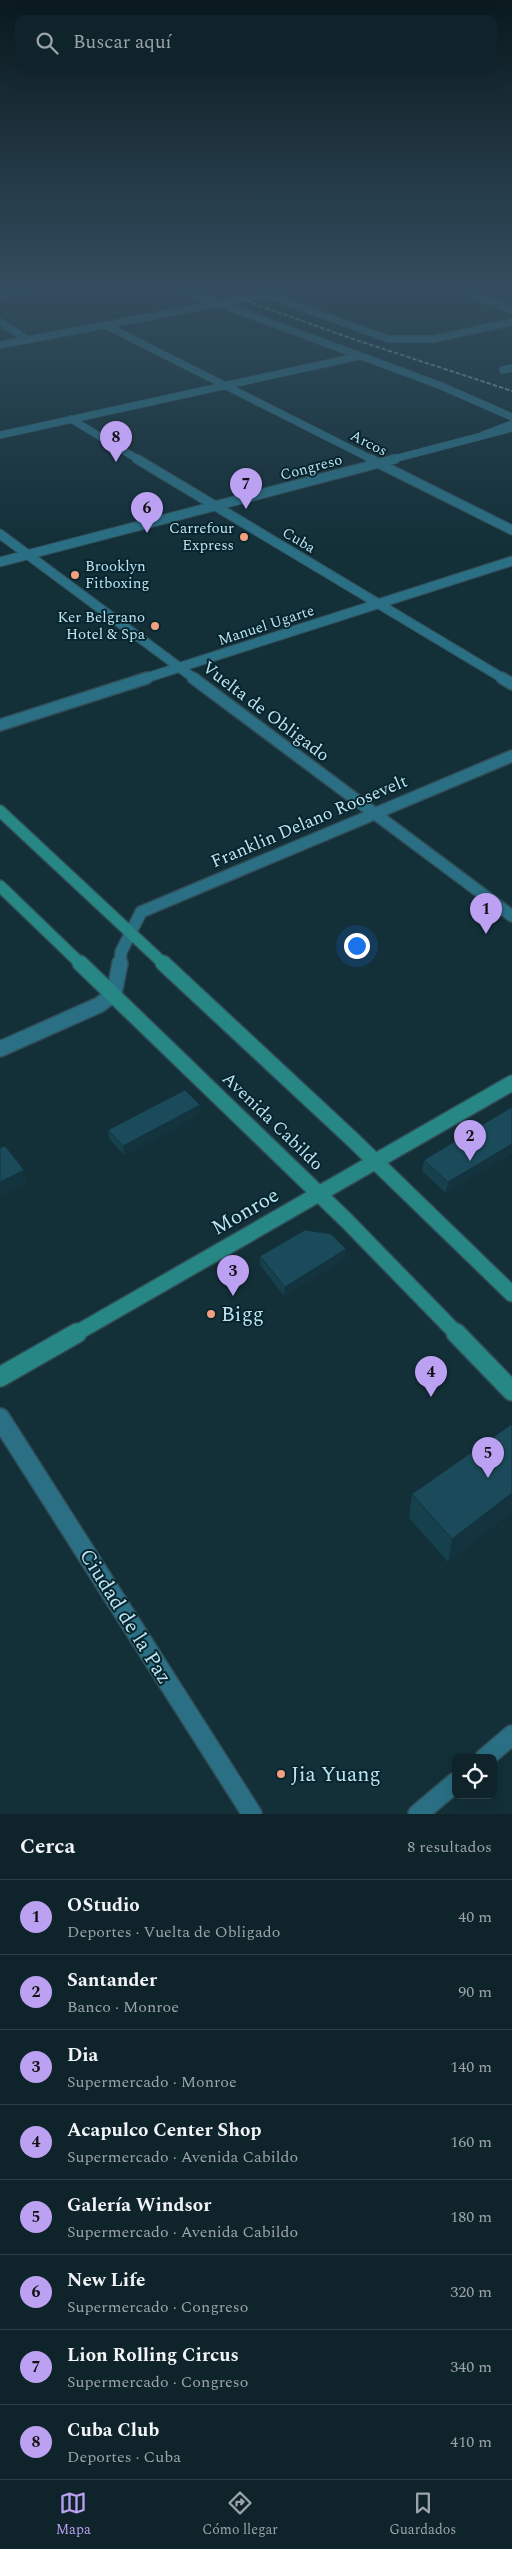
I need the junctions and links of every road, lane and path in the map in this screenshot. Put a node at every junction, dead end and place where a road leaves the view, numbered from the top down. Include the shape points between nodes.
1 (204, 375) edge
2 (273, 375) edge
3 (411, 375) edge
4 (225, 385) junction
5 (512, 417) edge
6 (71, 419) junction
7 (512, 426) edge
8 (512, 433) edge
9 (0, 435) edge
10 (483, 435) junction
11 (379, 463) junction
12 (215, 506) junction
13 (512, 530) edge
14 (0, 534) edge
15 (28, 555) junction
16 (512, 561) edge
17 (0, 562) edge
18 (379, 604) junction
19 (179, 668) junction
20 (512, 684) edge
21 (0, 725) edge
22 (512, 756) edge
23 (0, 811) edge
24 (374, 813) junction
25 (0, 886) edge
26 (512, 916) edge
27 (130, 932) junction
28 (114, 994) junction
29 (0, 1049) edge
30 (512, 1083) edge
31 (374, 1162) junction
32 (319, 1194) junction
33 (512, 1294) edge
34 (0, 1377) edge
35 (512, 1391) edge
36 (0, 1418) edge
37 (512, 1736) edge
38 (490, 1754) edge
39 (452, 1785) edge
40 (252, 1814) edge
41 (418, 1814) edge

1 - 4 street, Arcos
2 - 4 street
3 - 5 street
4 - 6 street
4 - 11 street, Arcos
6 - 9 street
6 - 12 street, Cuba
7 - 10 street, Congreso
8 - 10 street, Congreso
10 - 11 street, Congreso
11 - 12 street, Congreso
11 - 13 street, Arcos
12 - 15 street, Congreso
12 - 18 street, Cuba
14 - 15 street, Vuelta de Obligado
15 - 17 street, Congreso
15 - 19 street, Vuelta de Obligado
16 - 18 street, Manuel Ugarte
18 - 19 street, Manuel Ugarte
18 - 20 street, Cuba
19 - 21 street, Manuel Ugarte
19 - 24 street, Vuelta de Obligado
22 - 24 street, Franklin Delano Roosevelt
23 - 27 main road
24 - 26 street, Vuelta de Obligado
24 - 27 street, Franklin Delano Roosevelt via 141,912
25 - 28 main road, Avenida Cabildo
27 - 28 street, Franklin Delano Roosevelt via 121,952
27 - 31 main road
28 - 29 street via 99,1005
28 - 32 main road, Avenida Cabildo
30 - 31 main road, Monroe
31 - 32 main road, Monroe
31 - 33 main road
32 - 34 main road, Monroe
32 - 35 main road, Avenida Cabildo
36 - 40 street, Ciudad de la Paz
37 - 38 street
39 - 41 street

